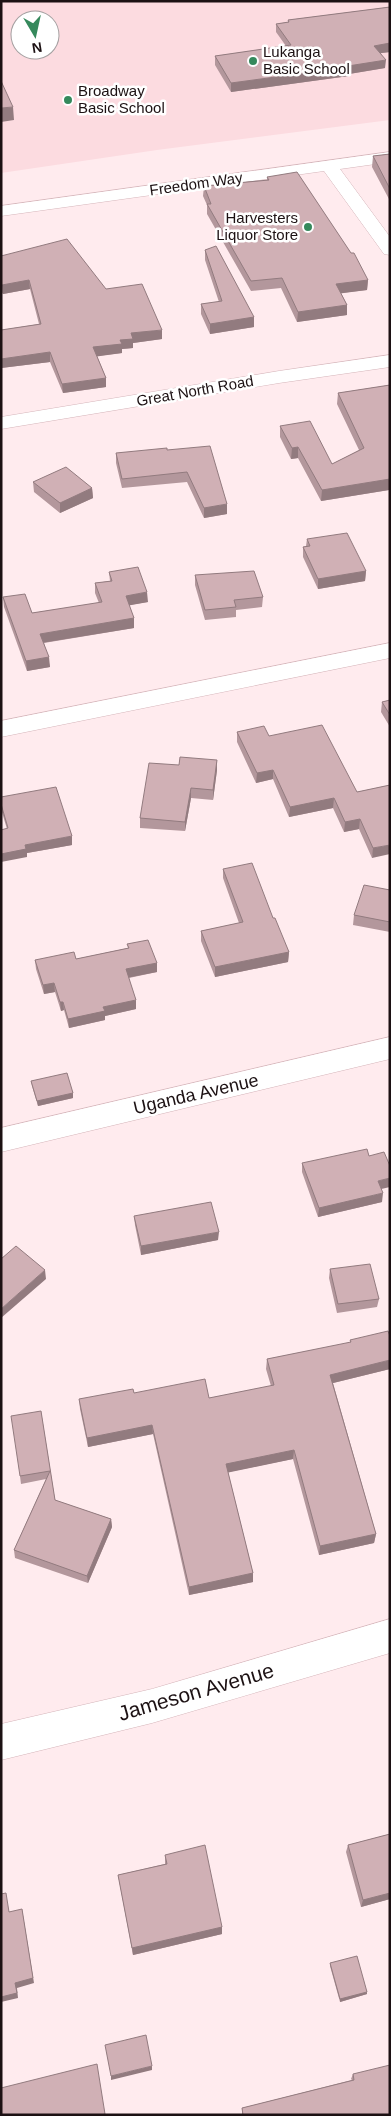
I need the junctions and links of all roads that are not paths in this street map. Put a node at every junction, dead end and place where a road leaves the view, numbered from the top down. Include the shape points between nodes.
1 (390, 157) edge
2 (329, 166) junction
3 (1, 211) edge
4 (390, 250) edge
5 (390, 361) edge
6 (1, 423) edge
7 (390, 650) edge
8 (1, 729) edge
9 (390, 1048) edge
10 (1, 1140) edge
11 (390, 1636) edge
12 (1, 1742) edge

1 - 2 main road, Freedom Way
2 - 3 main road, Freedom Way
2 - 4 main road
5 - 6 main road, Great North Road via 279,376
7 - 8 main road
9 - 10 main road, Uganda Avenue
11 - 12 main road, Jameson Avenue via 152,1706

